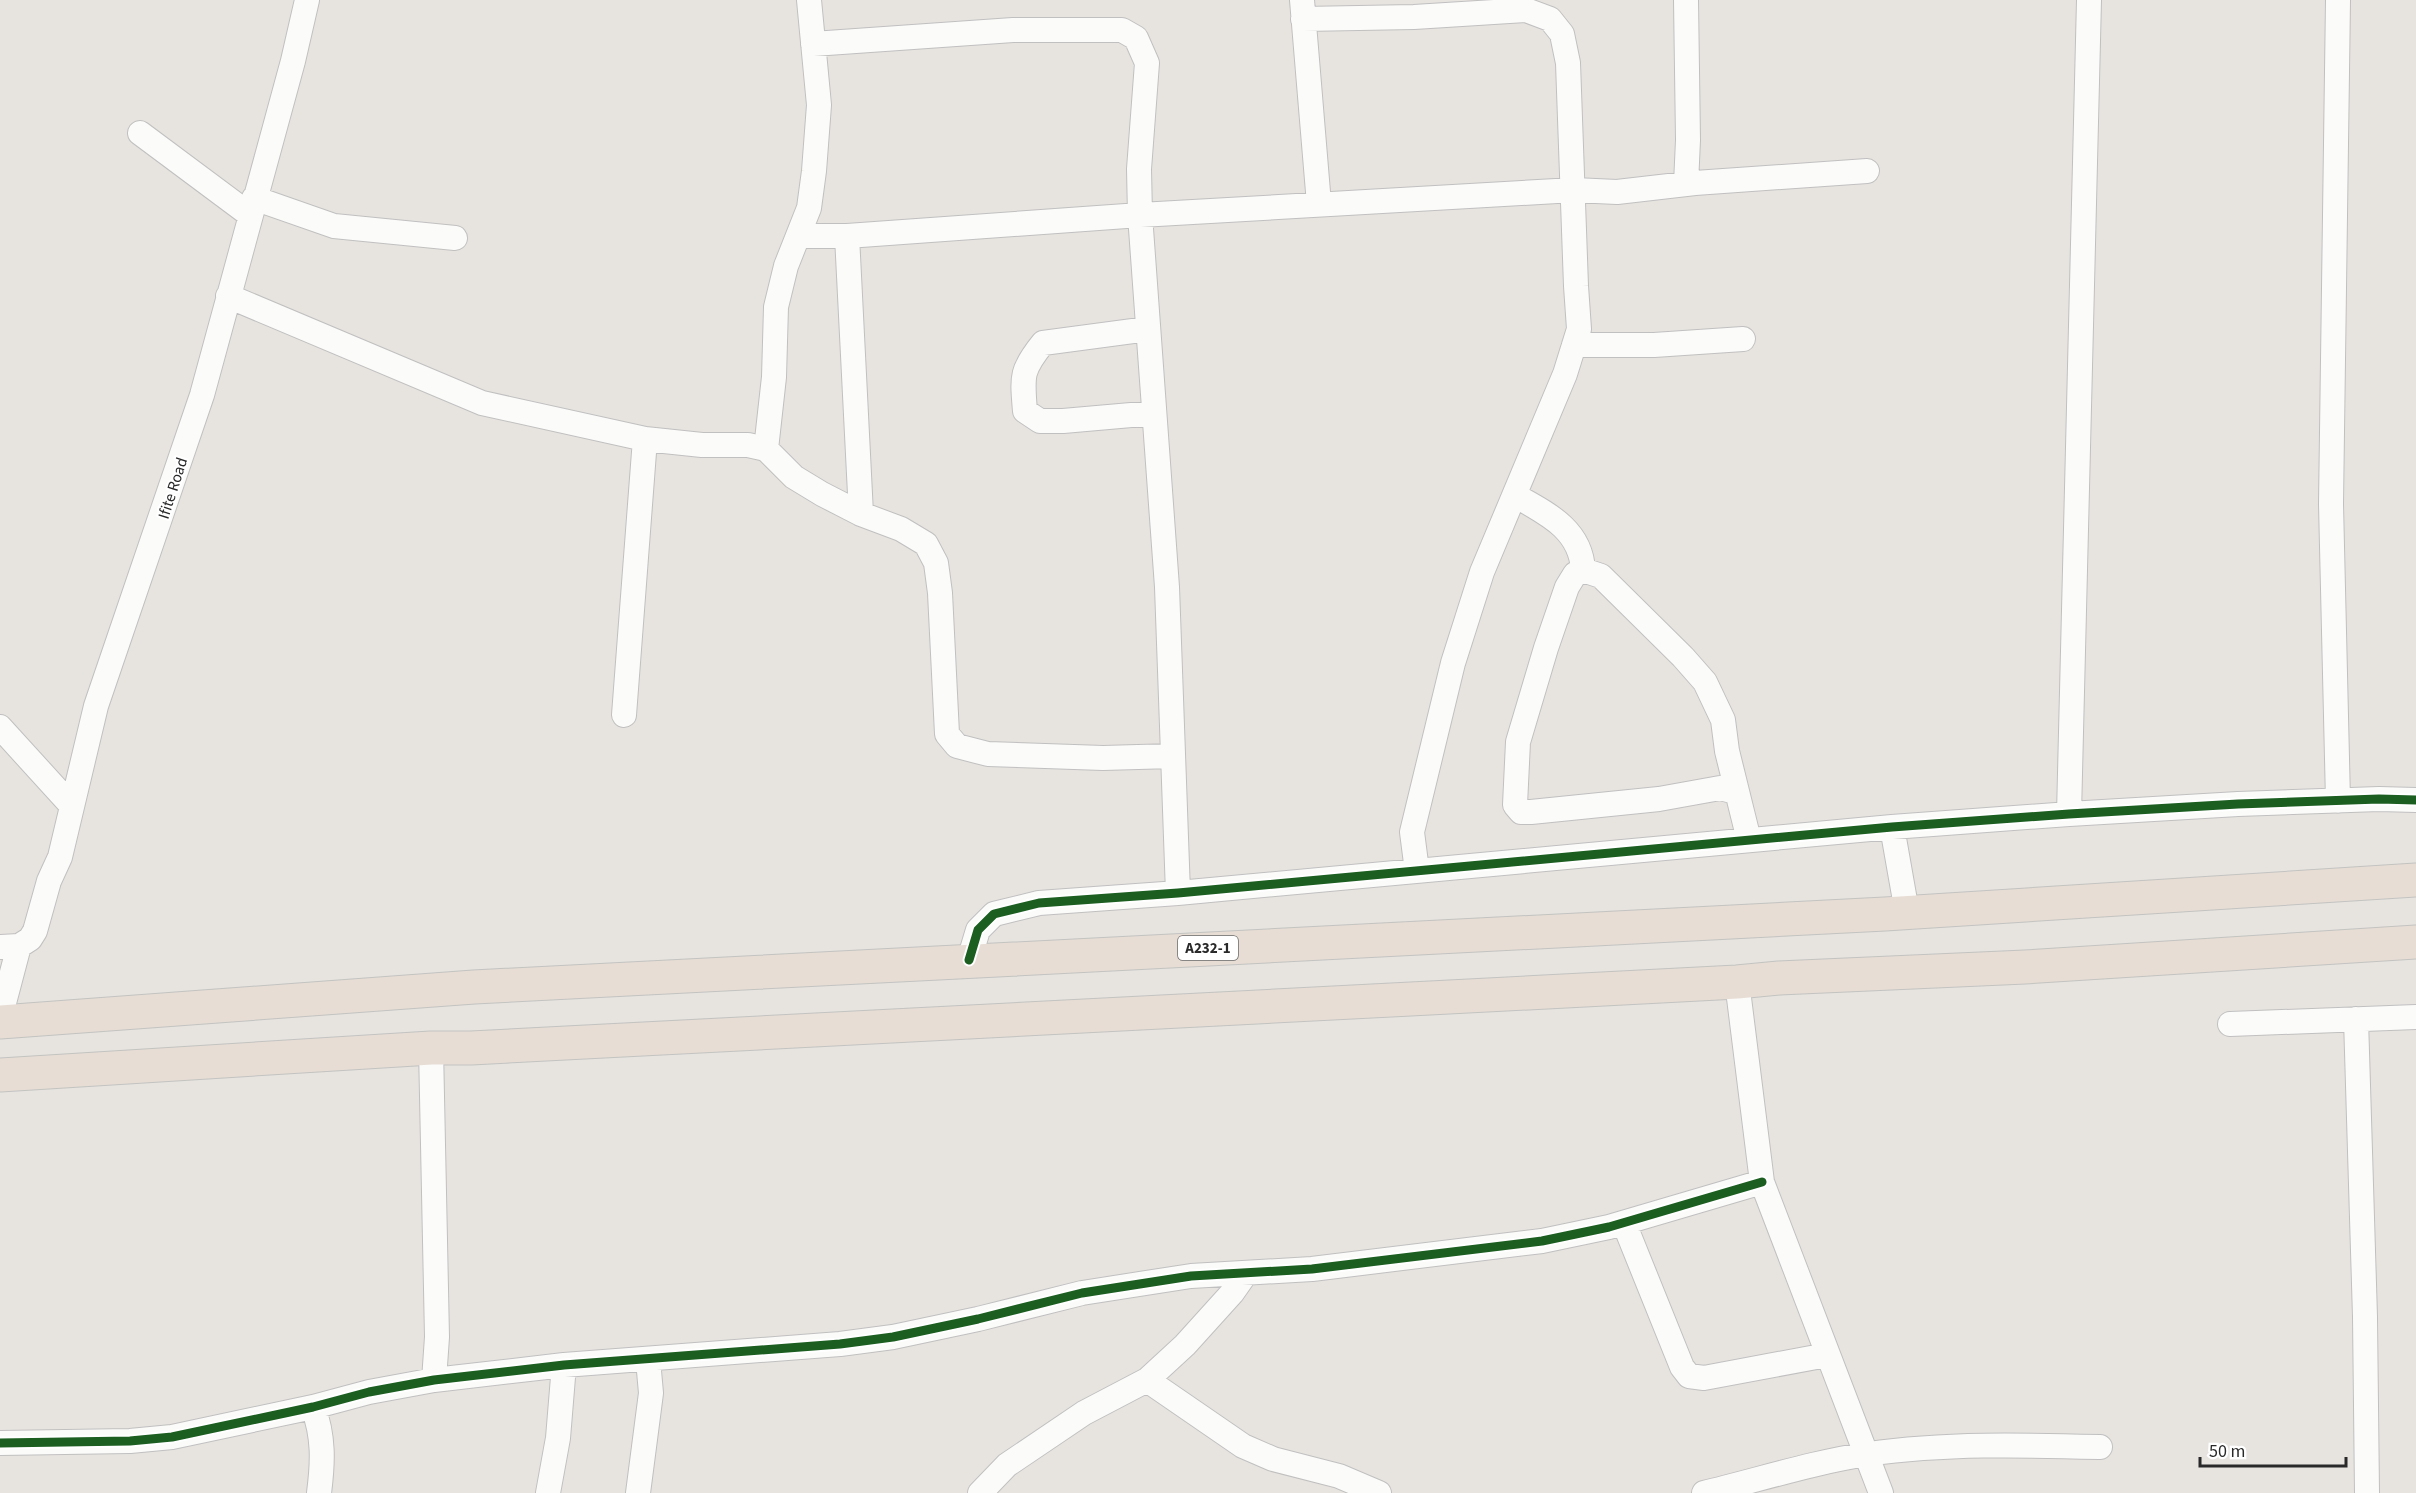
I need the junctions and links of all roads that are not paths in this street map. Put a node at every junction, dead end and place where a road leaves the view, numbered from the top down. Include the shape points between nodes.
1 (809, 0) edge
2 (1686, 0) edge
3 (2089, 0) edge
4 (2338, 0) edge
5 (299, 3) edge
6 (1303, 10) edge
7 (813, 44) junction
8 (140, 133) dead end
9 (1867, 171) dead end
10 (1686, 184) junction
11 (1574, 190) junction
12 (1319, 204) junction
13 (252, 207) junction
14 (1140, 215) junction
15 (798, 236) junction
16 (847, 236) junction
17 (455, 238) dead end
18 (228, 296) junction
19 (1148, 329) junction
20 (1743, 339) dead end
21 (1574, 345) junction
22 (1154, 413) junction
23 (645, 439) junction
24 (766, 449) junction
25 (1516, 496) junction
26 (861, 514) junction
27 (1583, 570) junction
28 (624, 715) dead end
29 (0, 727) edge
30 (1173, 756) junction
31 (1736, 792) junction
32 (2416, 800) edge
33 (2338, 801) junction
34 (71, 805) junction
35 (2069, 814) junction
36 (1892, 827) junction
37 (1749, 840) junction
38 (1417, 871) junction
39 (2416, 880) edge
40 (1178, 893) junction
41 (1907, 912) junction
42 (2416, 942) edge
43 (11, 953) edge
44 (969, 960) junction
45 (1737, 982) junction
46 (2416, 1017) edge
47 (2356, 1019) junction
48 (0, 1020) edge
49 (2230, 1024) dead end
50 (431, 1048) junction
51 (0, 1075) edge
52 (1762, 1182) junction
53 (1624, 1222) junction
54 (1246, 1273) junction
55 (1827, 1355) junction
56 (648, 1360) junction
57 (564, 1365) junction
58 (434, 1380) junction
59 (1147, 1380) junction
60 (313, 1407) junction
61 (0, 1443) edge
62 (2100, 1447) dead end
63 (1866, 1455) junction
64 (320, 1493) edge
65 (548, 1493) edge
66 (638, 1493) edge
67 (980, 1493) edge
68 (1379, 1493) edge
69 (1704, 1493) edge
70 (1881, 1493) edge
71 (2367, 1493) edge

1 - 7 street
2 - 10 street
3 - 35 street
4 - 33 street via 2331,504
5 - 13 street, Ifite Road via 293,61
6 - 11 street via 1414,17 1526,10 1550,19 1562,34 1568,63
6 - 12 street
7 - 14 street via 1003,31 1122,30 1136,38 1147,63 1139,169
7 - 15 street via 819,105 815,160 809,208
8 - 13 street
9 - 10 street
10 - 11 street via 1617,192
11 - 12 street
11 - 21 street via 1579,329
12 - 14 street
13 - 17 street via 334,226
13 - 18 street, Ifite Road
14 - 16 street
14 - 19 street
15 - 16 street
15 - 24 street via 776,307
16 - 26 street
18 - 23 street via 482,403
18 - 34 street, Ifite Road via 202,395 96,706
19 - 22 street
19 - 22 street via 1042,343 1026,363 1023,387 1025,411 1040,421
20 - 21 street
21 - 25 street
22 - 30 street via 1167,588
23 - 24 street
23 - 28 street
24 - 26 street via 794,477
25 - 27 street via 1541,510 1577,541
25 - 38 street via 1482,572 1454,663 1412,832
26 - 30 street via 901,529 926,544 936,563 947,734 957,747 988,754
27 - 31 street via 1601,576 1705,682 1723,720
27 - 31 street via 1575,574 1567,588 1521,731 1515,806 1521,812 1531,812 1659,799 1720,788
29 - 34 street
30 - 40 street
31 - 37 street
32 - 33 street
33 - 35 street
34 - 43 street, Ifite Road via 60,857 49,880 35,931
35 - 36 street
36 - 37 street
36 - 41 street
37 - 38 street
38 - 40 street
39 - 41 highway, A232-1
40 - 44 street via 1039,903 994,915 978,930
41 - 44 highway, A232-1
42 - 45 highway
43 - 48 street
44 - 48 highway, A232-1 via 462,988
45 - 50 highway
45 - 52 street
46 - 47 street
47 - 49 street
47 - 71 street
50 - 51 highway
50 - 58 street via 437,1337
52 - 53 street
52 - 55 street
53 - 54 street via 1542,1241 1312,1269
53 - 55 street via 1689,1376 1704,1378
54 - 56 street via 1126,1285 893,1337
54 - 59 street via 1185,1345
55 - 63 street
56 - 57 street
56 - 66 street via 651,1393
57 - 58 street
57 - 65 street via 558,1438
58 - 60 street
59 - 67 street via 1084,1413 1006,1465
59 - 68 street via 1243,1446 1274,1459 1339,1476
60 - 61 street via 172,1437
60 - 64 street via 321,1428
62 - 63 street via 1997,1445
63 - 69 street
63 - 70 street

